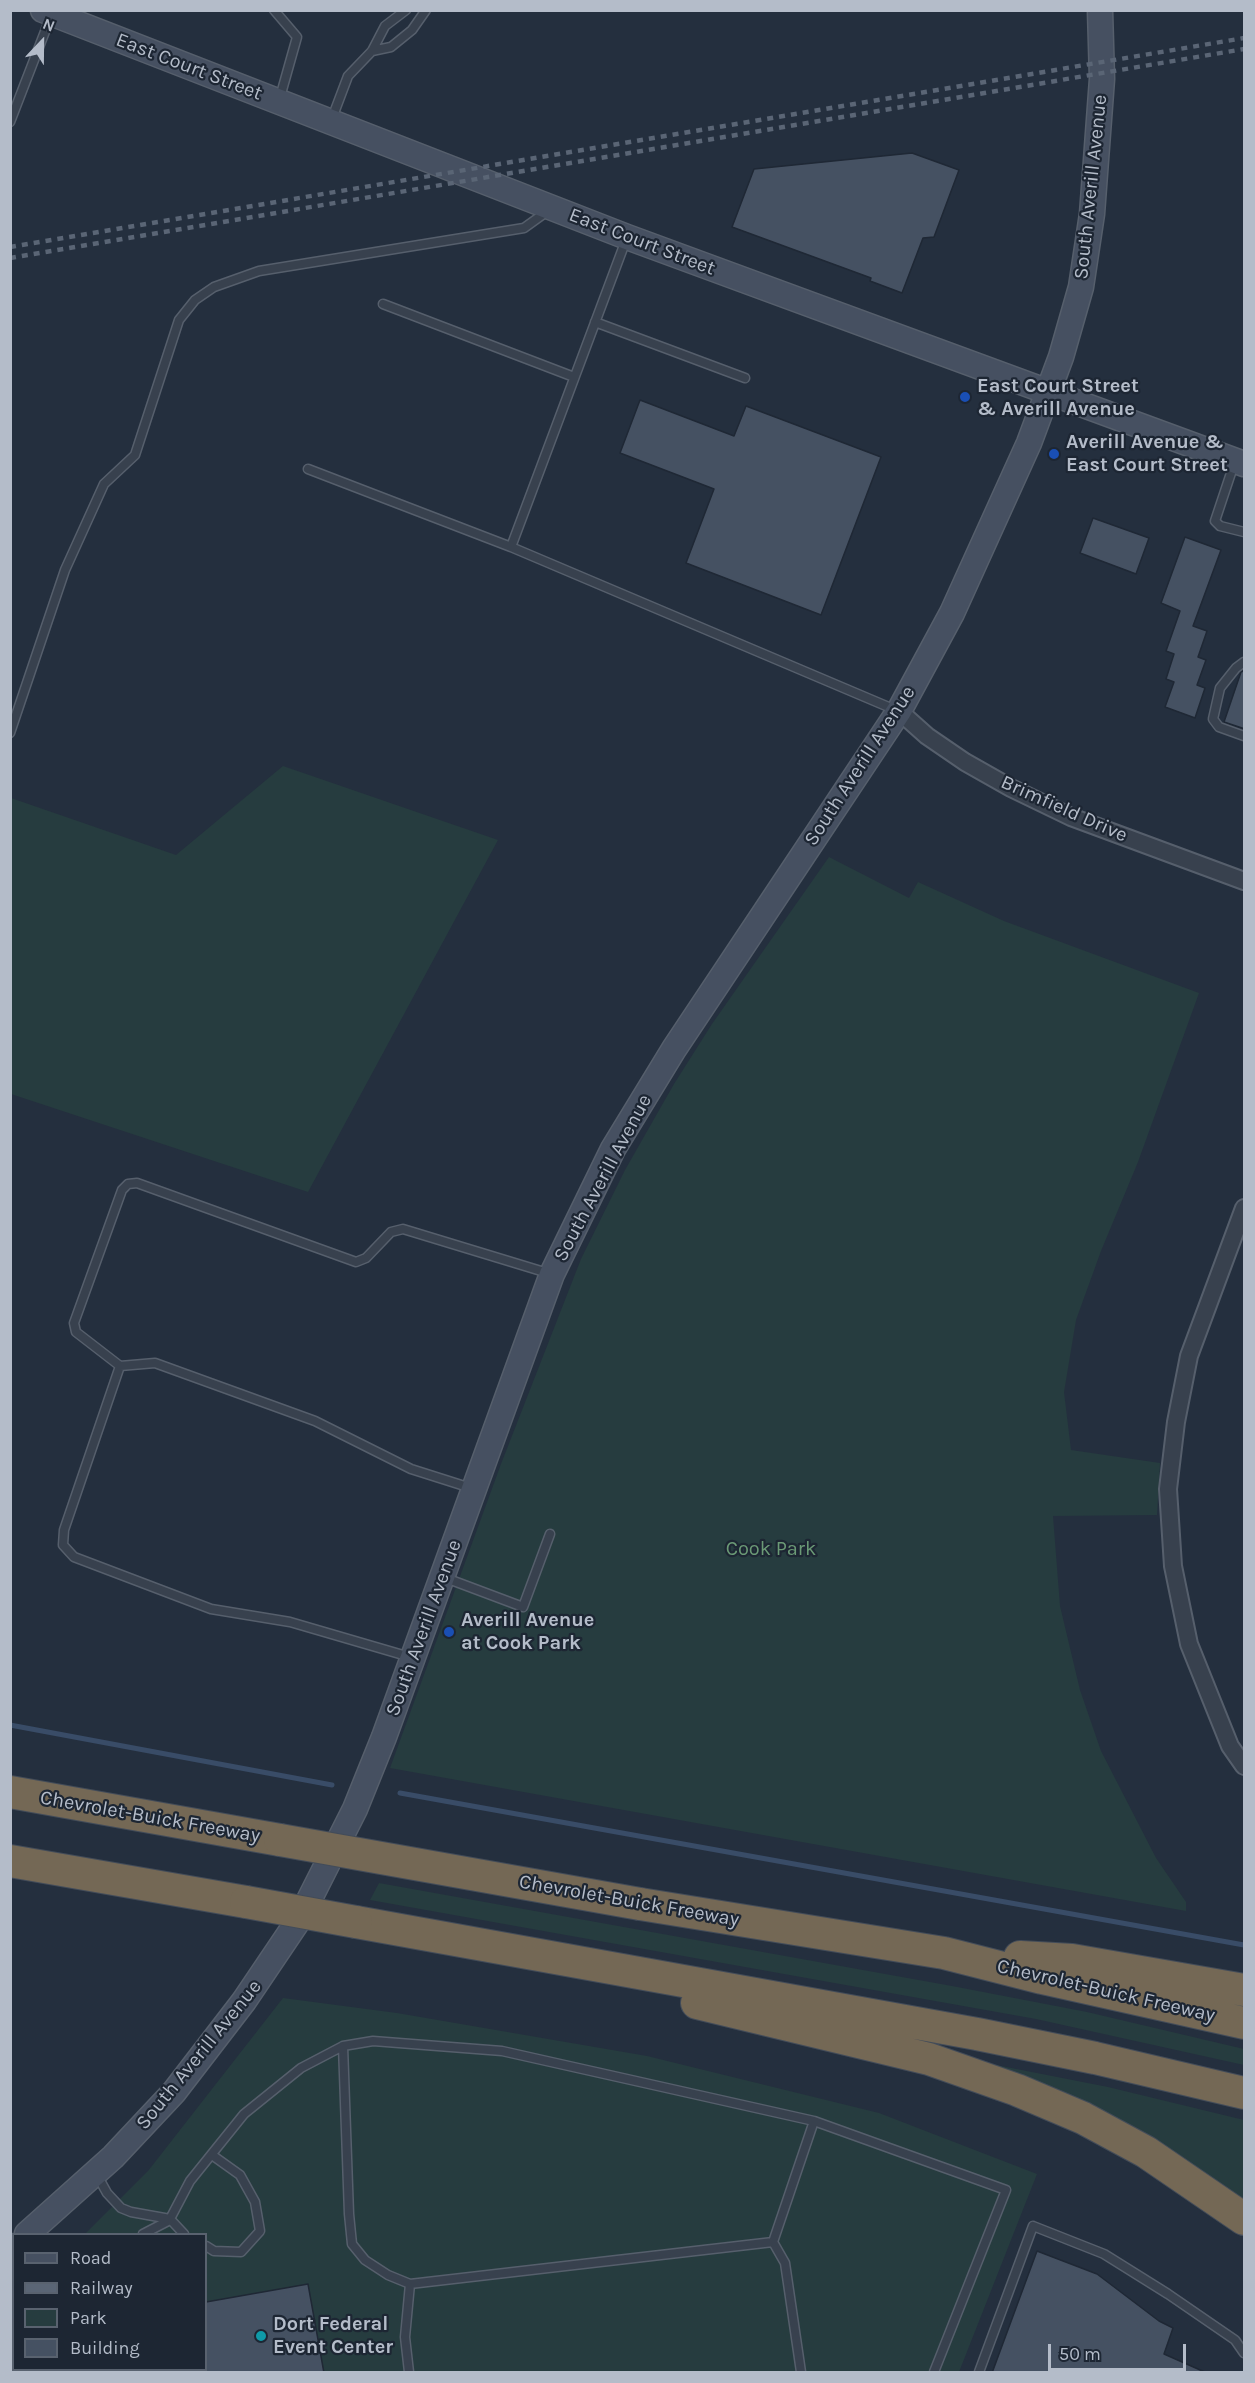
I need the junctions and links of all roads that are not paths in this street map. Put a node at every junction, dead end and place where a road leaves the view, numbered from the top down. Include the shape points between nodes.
1 (274, 10) edge
2 (406, 10) edge
3 (1100, 10) edge
4 (424, 11) edge
5 (49, 12) edge
6 (372, 51) junction
7 (279, 101) junction
8 (331, 121) junction
9 (10, 122) edge
10 (552, 208) junction
11 (627, 237) junction
12 (383, 304) dead end
13 (595, 322) junction
14 (574, 377) junction
15 (745, 378) dead end
16 (1048, 392) junction
17 (1240, 462) edge
18 (308, 469) dead end
19 (1245, 532) edge
20 (511, 547) junction
21 (1245, 662) edge
22 (899, 711) junction
23 (10, 732) edge
24 (1245, 736) edge
25 (1245, 881) edge
26 (1245, 1208) edge
27 (552, 1274) junction
28 (120, 1366) junction
29 (474, 1489) junction
30 (550, 1534) dead end
31 (443, 1577) junction
32 (414, 1658) junction
33 (1245, 1766) edge
34 (10, 1792) edge
35 (10, 1861) edge
36 (449, 1940) junction
37 (944, 1953) junction
38 (1245, 1990) edge
39 (1245, 2023) edge
40 (343, 2046) junction
41 (1245, 2092) edge
42 (814, 2121) junction
43 (212, 2155) junction
44 (96, 2173) junction
45 (170, 2219) junction
46 (1245, 2219) edge
47 (29, 2233) edge
48 (146, 2233) edge
49 (182, 2233) edge
50 (773, 2242) junction
51 (207, 2247) edge
52 (410, 2284) junction
53 (1245, 2353) edge
54 (409, 2373) edge
55 (801, 2373) edge
56 (934, 2373) edge
57 (979, 2373) edge

1 - 7 lane via 297,38
2 - 6 lane via 385,26
3 - 16 street, South Averill Avenue via 1102,79 1087,254 1070,329
4 - 6 lane via 412,30 392,47
5 - 7 street, East Court Street
5 - 9 lane
6 - 8 lane via 348,76
7 - 8 street, East Court Street
8 - 10 street, East Court Street
10 - 11 street, East Court Street
10 - 23 lane via 524,228 259,271 214,287 195,300 179,320 135,455 104,484 65,570
11 - 13 lane
11 - 16 street, East Court Street
12 - 14 lane
13 - 14 lane
13 - 15 lane
14 - 20 lane
16 - 17 street, East Court Street
16 - 22 street, South Averill Avenue via 952,613
17 - 19 lane via 1215,521
18 - 20 lane
20 - 22 lane
21 - 24 lane via 1220,688 1213,720 1219,727
22 - 25 street, Brimfield Drive via 927,736 1011,788 1071,817
22 - 27 street, South Averill Avenue via 674,1049 613,1149
26 - 33 street via 1189,1356 1168,1489 1173,1566 1189,1644 1230,1746
27 - 28 lane via 403,1229 391,1232 366,1258 356,1262 137,1183 128,1184 122,1190 74,1323 76,1332
27 - 29 street, South Averill Avenue
28 - 29 lane via 155,1363 315,1421 411,1469
28 - 32 lane via 64,1530 63,1545 74,1557 211,1609 290,1622
29 - 31 street, South Averill Avenue
30 - 31 lane via 523,1606
31 - 32 street, South Averill Avenue
32 - 44 street, South Averill Avenue via 355,1809 283,1946 174,2092
34 - 37 highway, Chevrolet-Buick Freeway, bridge via 640,1904
35 - 36 highway, bridge
36 - 41 highway via 977,2034
36 - 46 highway via 929,2059 984,2078 1050,2103 1113,2134 1178,2172
37 - 38 highway via 1072,1960
37 - 39 highway, Chevrolet-Buick Freeway
40 - 42 lane via 373,2041 502,2051
40 - 43 lane via 301,2068 244,2114
40 - 52 lane via 352,2244 365,2260
42 - 50 lane
42 - 56 lane via 1006,2190
43 - 45 lane via 190,2181
43 - 51 lane via 240,2175 255,2202 260,2231 241,2253 214,2251
44 - 45 lane via 121,2208
44 - 47 street, South Averill Avenue
45 - 48 lane
45 - 49 lane
50 - 52 lane
50 - 55 lane via 785,2263
52 - 54 lane via 405,2337
53 - 57 lane via 1234,2340 1104,2254 1033,2226

